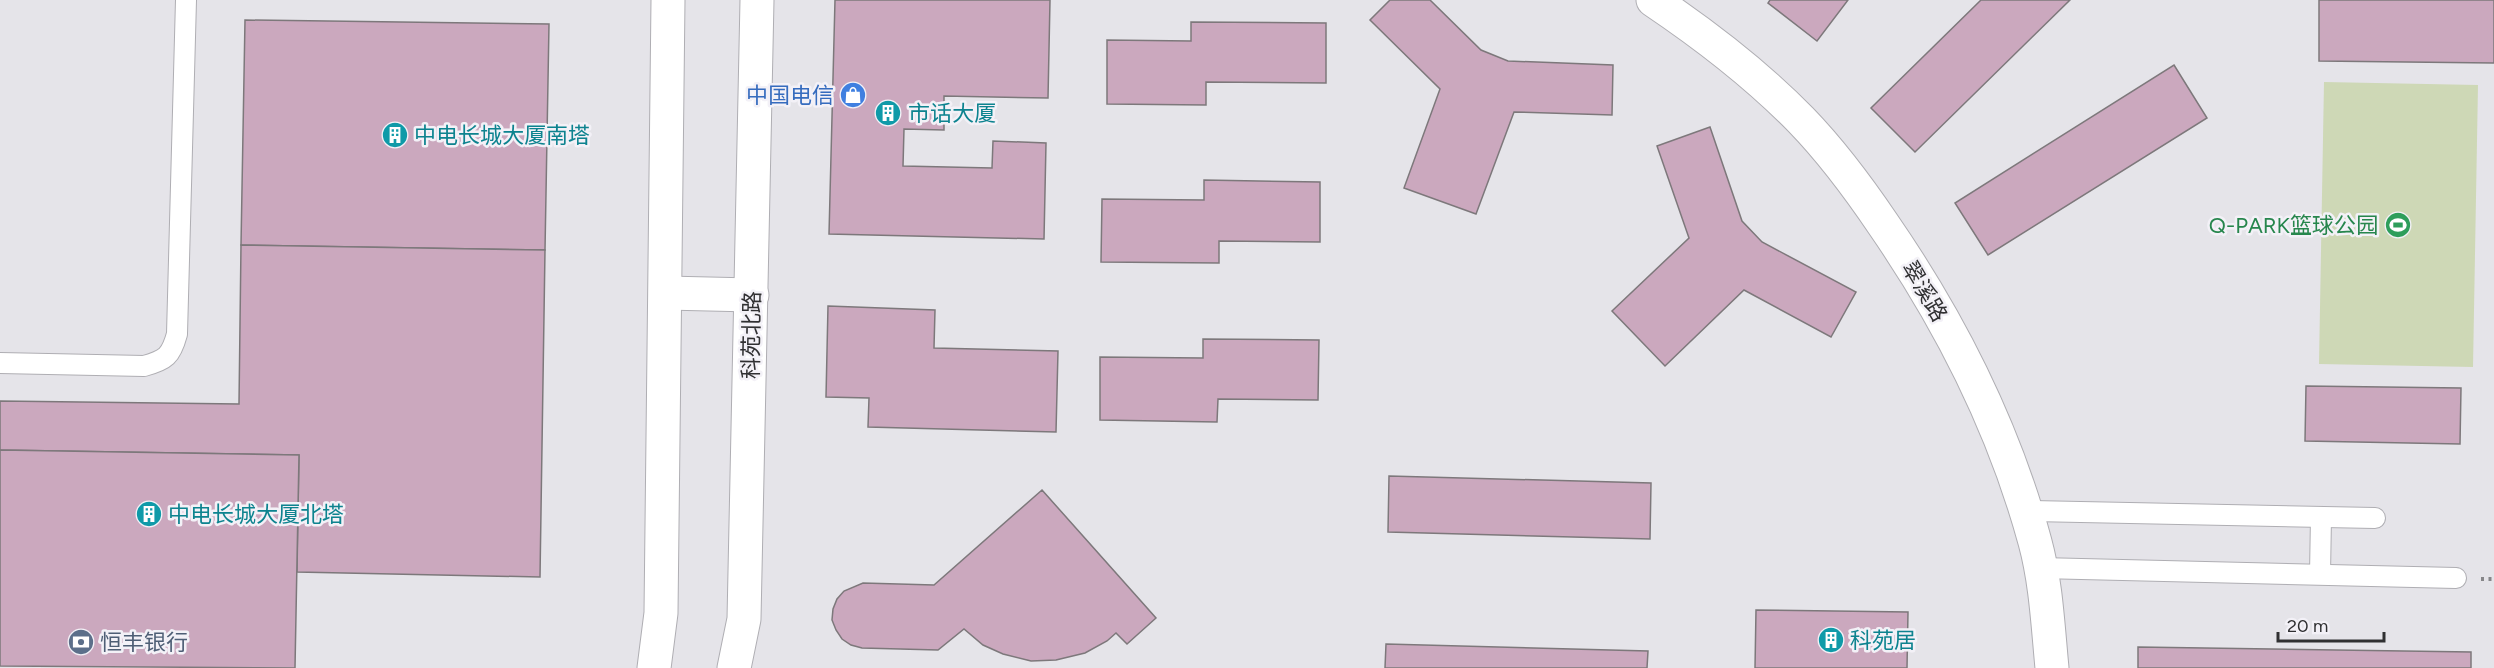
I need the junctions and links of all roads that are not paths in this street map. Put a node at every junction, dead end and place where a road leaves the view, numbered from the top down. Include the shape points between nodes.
1 (186, 0) edge
2 (669, 0) edge
3 (757, 0) edge
4 (1653, 0) edge
5 (666, 292) junction
6 (752, 295) junction
7 (0, 363) edge
8 (2026, 511) junction
9 (2321, 517) junction
10 (2374, 518) dead end
11 (2040, 568) junction
12 (2320, 574) junction
13 (2456, 578) dead end
14 (654, 668) edge
15 (734, 668) edge
16 (2052, 668) edge

1 - 7 lane via 177,333 172,349 163,361 144,366
2 - 5 main road
3 - 6 main road, 科苑北路
4 - 8 main road, 翠溪路 via 1693,26 1742,67 1800,120 1849,175 1937,306 1975,381
5 - 6 main road
5 - 14 main road via 661,613
6 - 15 main road, 科苑北路 via 744,619
8 - 9 lane
8 - 11 main road, 翠溪路
9 - 10 lane
9 - 12 lane
11 - 12 lane
11 - 16 main road, 翠溪路
12 - 13 lane

